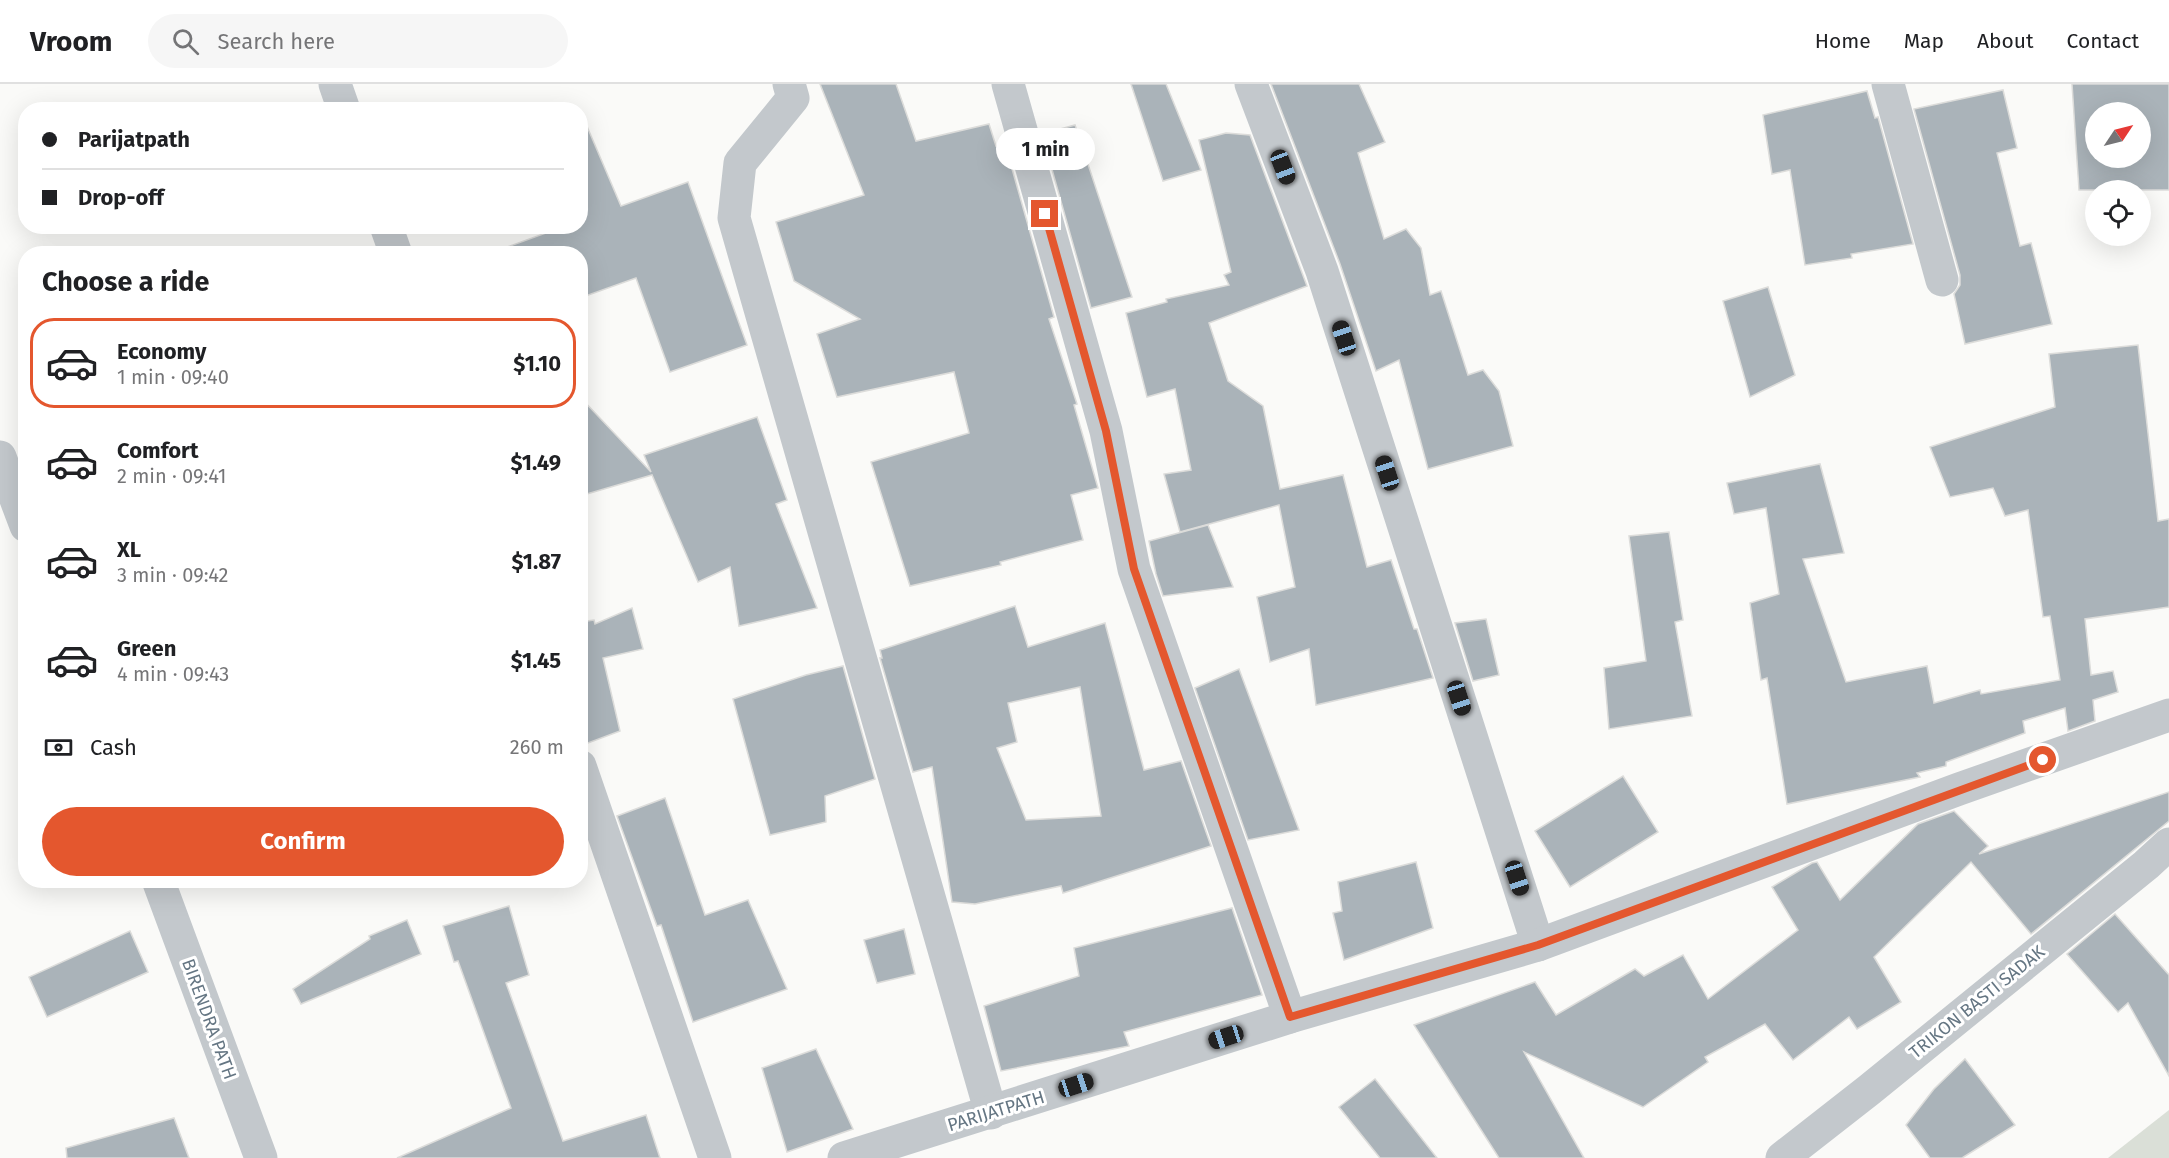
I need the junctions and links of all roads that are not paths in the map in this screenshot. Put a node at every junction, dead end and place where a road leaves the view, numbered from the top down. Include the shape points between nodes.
1 (335, 84) edge
2 (789, 84) edge
3 (1008, 84) edge
4 (1251, 84) edge
5 (1888, 84) edge
6 (341, 102) edge
7 (1942, 280) dead end
8 (0, 458) edge
9 (18, 505) edge
10 (2169, 715) edge
11 (588, 789) edge
12 (2169, 844) edge
13 (161, 888) edge
14 (1538, 945) junction
15 (1290, 1017) junction
16 (991, 1113) junction
17 (261, 1158) edge
18 (715, 1158) edge
19 (844, 1158) edge
20 (1782, 1158) edge

1 - 6 street
2 - 16 street via 793,98 740,163 734,218
3 - 15 street via 1106,431 1134,569
4 - 14 street via 1322,271
5 - 7 street
8 - 9 street
10 - 14 street, PARIJATPATH
11 - 18 street
12 - 20 street, TRIKON BASTI SADAK
13 - 17 street, BIRENDRA PATH
14 - 15 street, PARIJATPATH
15 - 16 street, PARIJATPATH
16 - 19 street, PARIJATPATH

